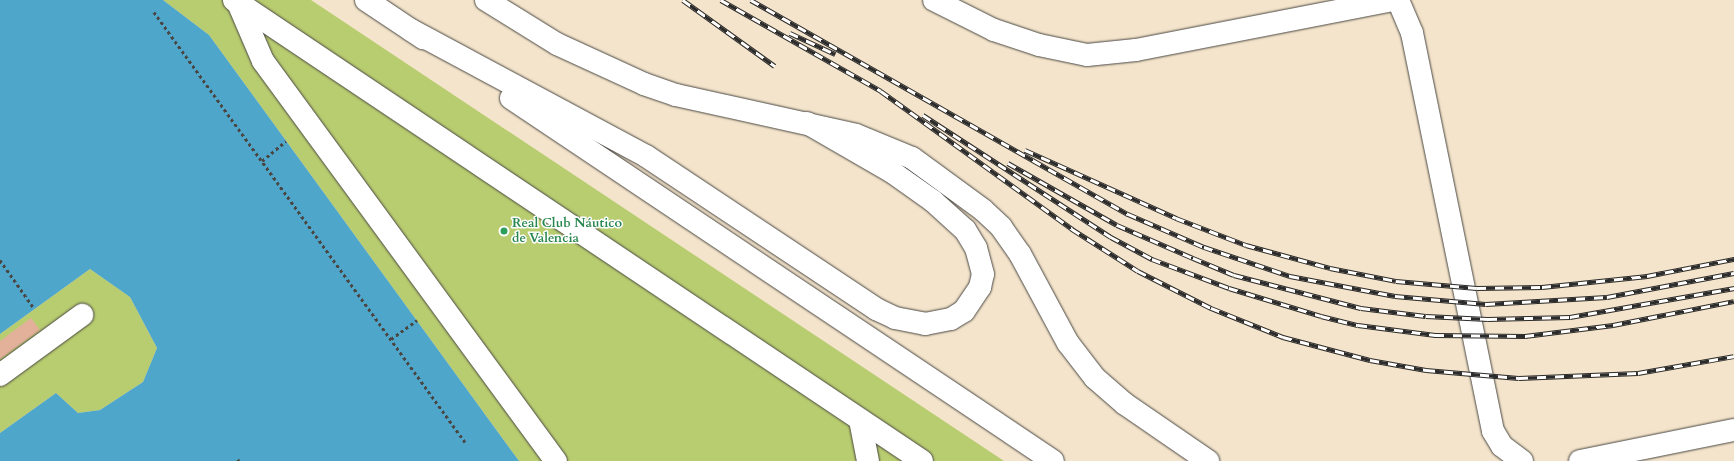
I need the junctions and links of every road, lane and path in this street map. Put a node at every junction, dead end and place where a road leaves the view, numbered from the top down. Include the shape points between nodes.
1 (366, 0) edge
2 (486, 0) edge
3 (934, 0) edge
4 (1393, 0) edge
5 (1398, 0) edge
6 (236, 1) edge
7 (154, 12) dead end
8 (411, 30) junction
9 (807, 123) junction
10 (286, 141) dead end
11 (262, 161) junction
12 (0, 260) edge
13 (34, 308) dead end
14 (82, 315) dead end
15 (417, 320) dead end
16 (391, 339) junction
17 (0, 375) edge
18 (860, 420) junction
19 (1734, 430) edge
20 (465, 442) dead end
21 (556, 461) edge
22 (868, 461) edge
23 (922, 461) edge
24 (1053, 461) edge
25 (1208, 461) edge
26 (1522, 461) edge
27 (1580, 461) edge

1 - 8 street
2 - 9 street via 557,44 644,84 676,96
3 - 4 street via 1002,32 1039,45 1087,55 1136,50
5 - 26 street via 1412,33 1493,431 1502,446
6 - 18 street
6 - 21 street via 263,61
7 - 11 path
8 - 9 street via 646,156 876,309 895,318 925,324 951,320 964,311 980,287 983,274 976,248 965,230 933,201 892,172
8 - 24 street
9 - 25 street via 856,135 912,158 983,210 1001,228 1020,254 1068,343 1096,378 1124,404
10 - 11 path
11 - 16 path
12 - 13 path
14 - 17 street
15 - 16 path
16 - 20 path
18 - 22 street
18 - 23 street
19 - 27 street

